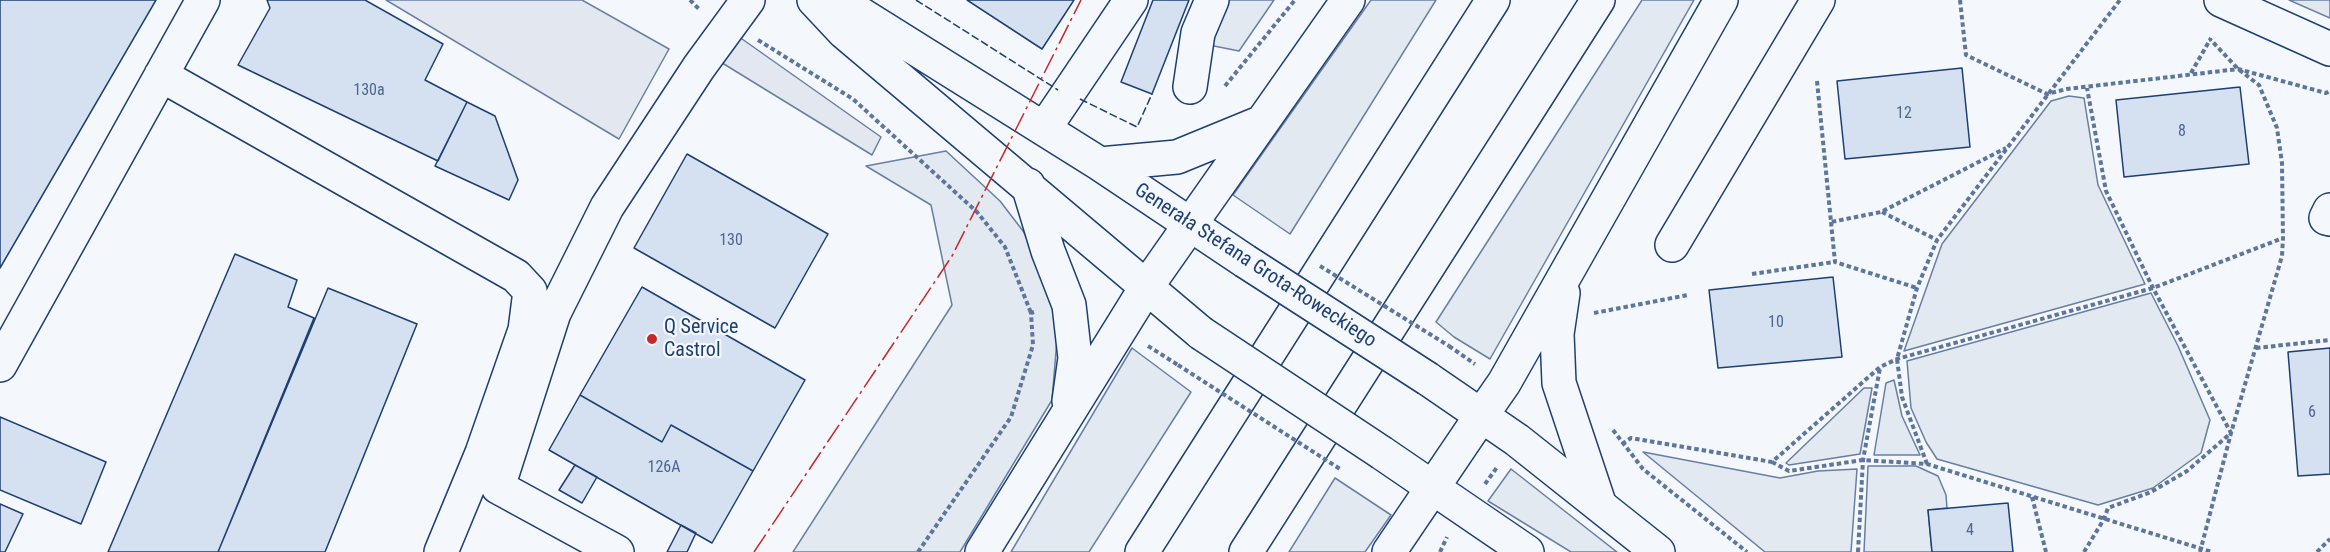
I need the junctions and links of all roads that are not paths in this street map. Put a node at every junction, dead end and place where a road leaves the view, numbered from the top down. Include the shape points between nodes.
1 (203, 0) edge
2 (814, 0) edge
3 (838, 0) edge
4 (1131, 0) edge
5 (1212, 0) edge
6 (1348, 0) edge
7 (1493, 0) edge
8 (1598, 0) edge
9 (1721, 0) edge
10 (1818, 0) edge
11 (2221, 0) edge
12 (739, 11) edge
13 (2330, 49) edge
14 (161, 75) junction
15 (1190, 87) dead end
16 (1260, 123) junction
17 (1044, 129) junction
18 (1100, 164) junction
19 (1028, 185) junction
20 (2330, 210) edge
21 (2330, 219) edge
22 (1189, 224) junction
23 (1672, 245) dead end
24 (1567, 274) junction
25 (1147, 286) junction
26 (0, 366) edge
27 (1067, 413) junction
28 (1481, 416) junction
29 (1433, 489) junction
30 (1599, 503) junction
31 (441, 552) edge
32 (617, 552) edge
33 (982, 552) edge
34 (1142, 552) edge
35 (1246, 552) edge
36 (1389, 552) edge
37 (1527, 552) edge
38 (1658, 552) edge

1 - 14 main road
2 - 19 main road via 844,32
3 - 17 main road, Generała Stefana Grota-Roweckiego
4 - 17 main road
5 - 15 main road via 1198,33
6 - 16 main road
7 - 34 main road
8 - 35 main road
9 - 24 main road
10 - 23 main road
11 - 13 main road
12 - 32 main road via 607,207 554,313 498,487
14 - 26 main road
14 - 31 main road via 516,276 530,291 525,330 482,453
16 - 18 main road via 1177,157
16 - 22 main road
17 - 18 main road, Generała Stefana Grota-Roweckiego
18 - 22 main road, Generała Stefana Grota-Roweckiego
19 - 25 main road
19 - 27 main road via 1069,305 1075,358
20 - 21 main road via 2326,218
22 - 25 main road
22 - 28 main road, Generała Stefana Grota-Roweckiego, bridge
24 - 28 main road
24 - 30 main road via 1557,334 1559,384
25 - 27 main road
25 - 29 main road, bridge via 1202,333
27 - 33 main road
28 - 29 main road
28 - 30 main road, Generała Stefana Grota-Roweckiego
29 - 36 main road
29 - 37 main road
30 - 38 main road, Generała Stefana Grota-Roweckiego

